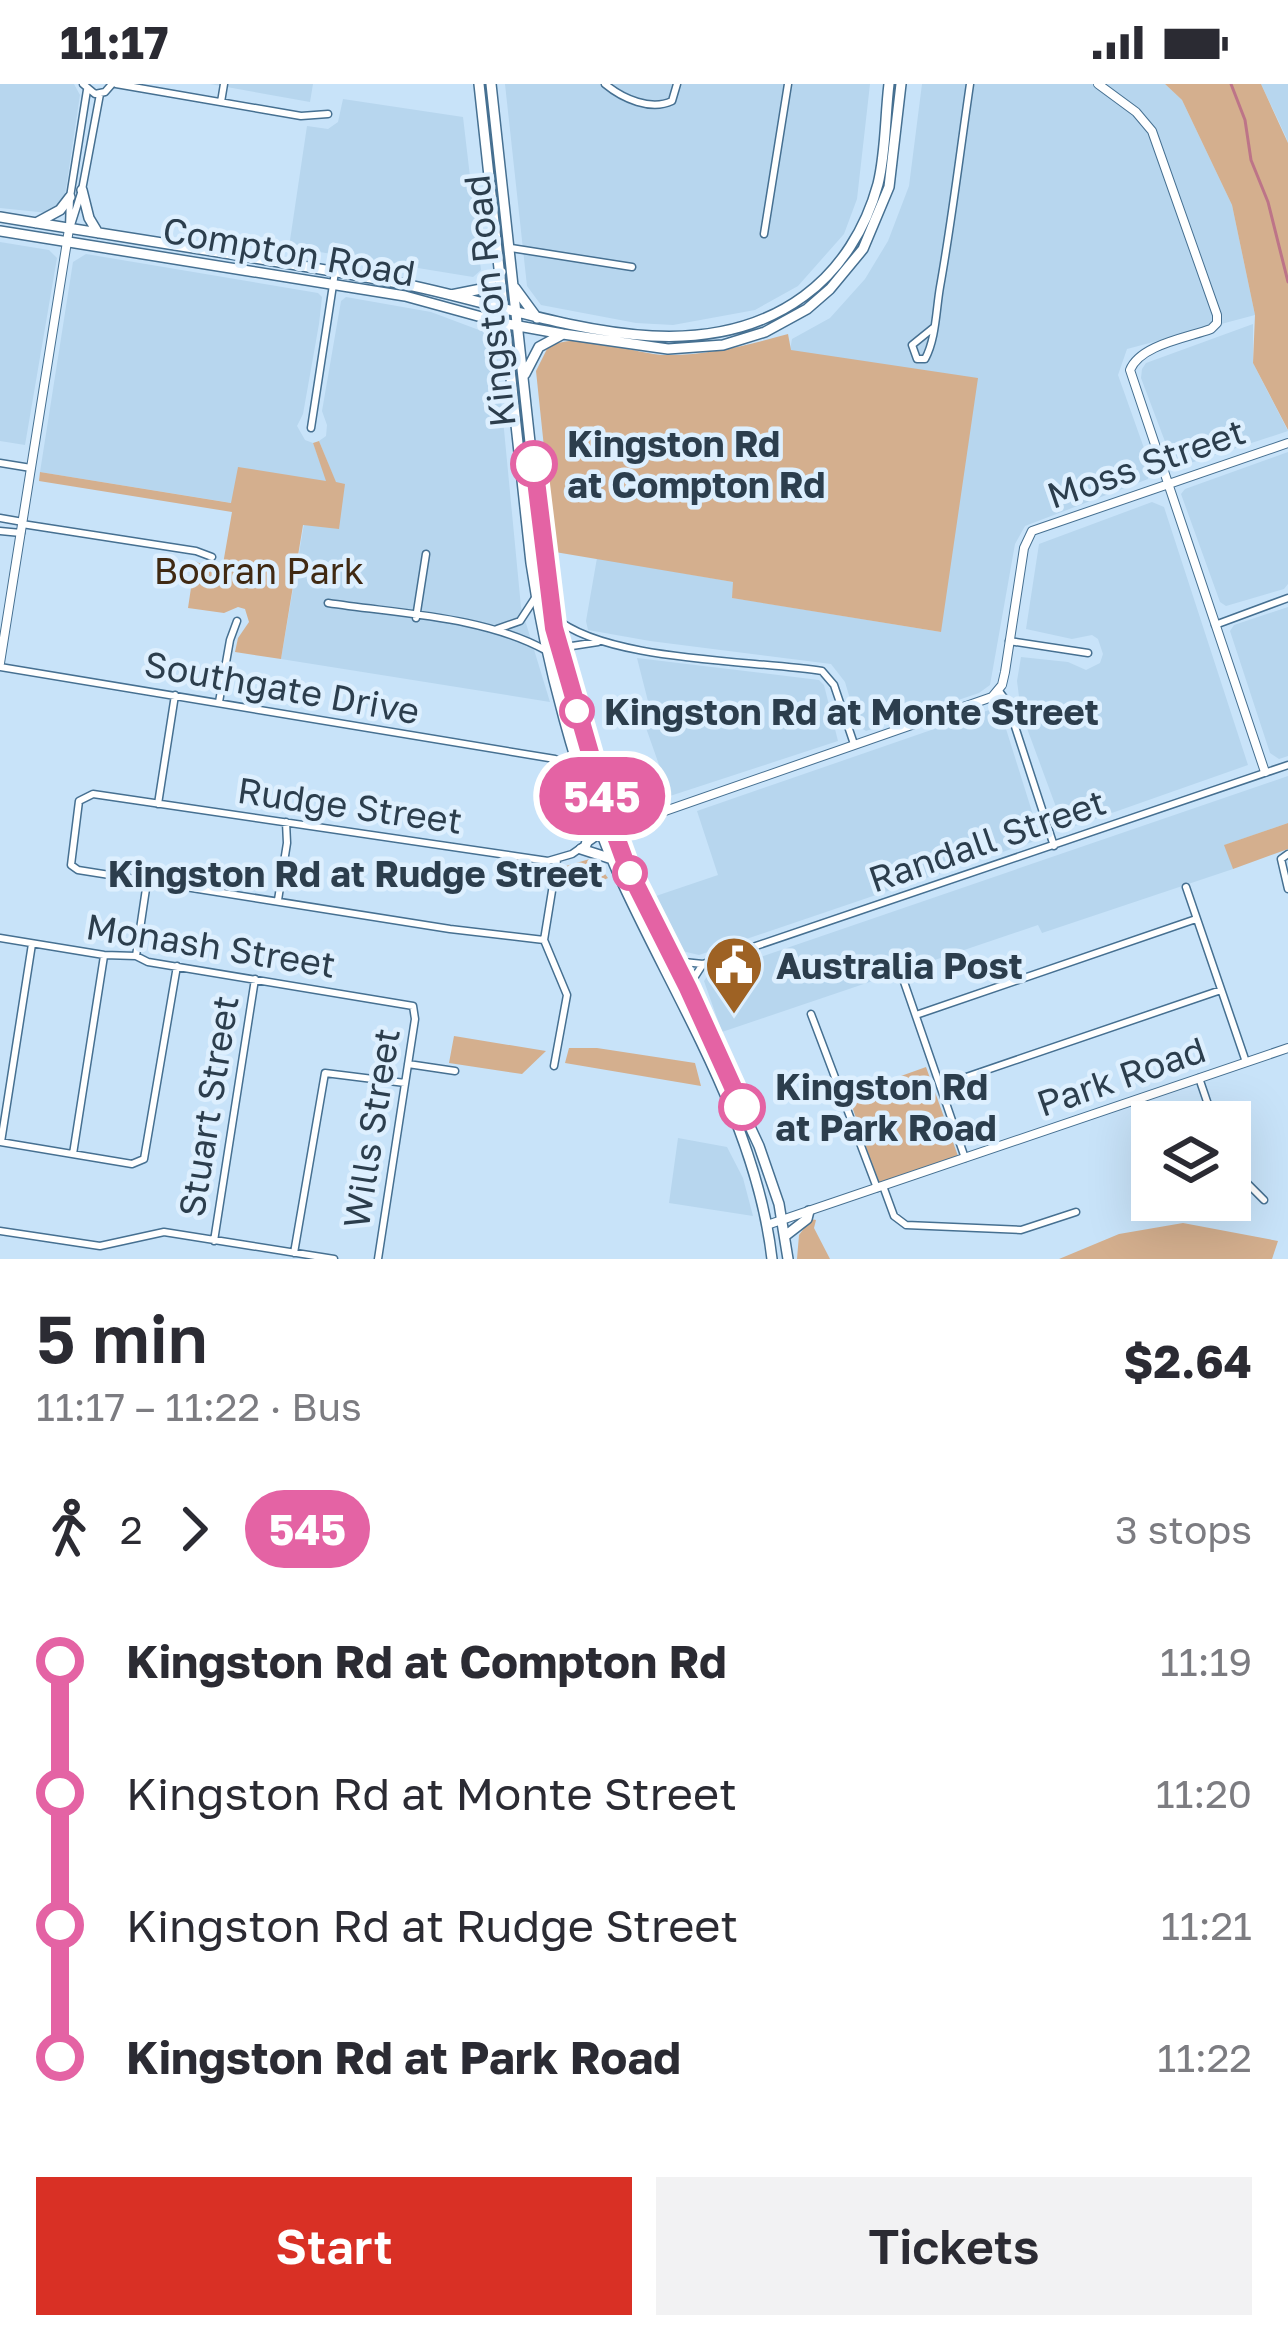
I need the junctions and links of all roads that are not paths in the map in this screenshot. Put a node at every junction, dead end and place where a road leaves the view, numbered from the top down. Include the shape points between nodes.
1 (114, 84) edge
2 (224, 84) edge
3 (479, 84) edge
4 (491, 84) edge
5 (605, 84) edge
6 (677, 84) edge
7 (788, 84) edge
8 (889, 84) edge
9 (901, 84) edge
10 (970, 84) edge
11 (1098, 84) edge
12 (85, 87) edge
13 (100, 94) junction
14 (221, 102) junction
15 (328, 114) dead end
16 (82, 190) junction
17 (70, 197) junction
18 (0, 218) edge
19 (36, 224) junction
20 (69, 229) junction
21 (0, 231) edge
22 (98, 233) junction
23 (764, 233) dead end
24 (68, 241) junction
25 (511, 248) junction
26 (632, 267) dead end
27 (335, 272) junction
28 (501, 272) junction
29 (333, 284) junction
30 (515, 288) junction
31 (451, 296) junction
32 (506, 311) junction
33 (537, 318) junction
34 (515, 322) junction
35 (933, 328) junction
36 (563, 334) junction
37 (525, 374) junction
38 (310, 428) dead end
39 (1288, 442) edge
40 (0, 463) edge
41 (31, 468) junction
42 (1166, 484) junction
43 (0, 518) edge
44 (22, 526) junction
45 (0, 531) edge
46 (426, 554) dead end
47 (212, 557) dead end
48 (536, 597) junction
49 (1288, 598) edge
50 (328, 603) dead end
51 (551, 615) junction
52 (4, 617) edge
53 (416, 617) junction
54 (237, 620) dead end
55 (1215, 625) junction
56 (494, 629) junction
57 (1010, 641) junction
58 (602, 642) junction
59 (548, 652) junction
60 (1088, 653) dead end
61 (563, 663) junction
62 (0, 665) edge
63 (999, 691) junction
64 (175, 694) junction
65 (219, 702) junction
66 (572, 739) junction
67 (854, 745) junction
68 (555, 759) junction
69 (1288, 765) edge
70 (582, 772) junction
71 (1265, 772) junction
72 (158, 804) junction
73 (594, 811) junction
74 (286, 822) junction
75 (607, 830) junction
76 (1054, 846) junction
77 (584, 847) junction
78 (1284, 856) edge
79 (612, 859) junction
80 (557, 860) junction
81 (148, 882) junction
82 (1186, 887) dead end
83 (1288, 889) edge
84 (278, 900) junction
85 (1196, 919) junction
86 (0, 938) edge
87 (544, 940) junction
88 (32, 943) junction
89 (104, 955) junction
90 (136, 956) junction
91 (674, 961) junction
92 (703, 964) junction
93 (177, 967) junction
94 (255, 979) junction
95 (903, 979) dead end
96 (688, 987) junction
97 (1221, 990) junction
98 (413, 1006) joint
99 (812, 1014) dead end
100 (916, 1015) junction
101 (1288, 1048) edge
102 (1246, 1062) junction
103 (408, 1064) junction
104 (554, 1066) dead end
105 (455, 1071) dead end
106 (1198, 1078) junction
107 (405, 1083) junction
108 (940, 1085) junction
109 (1206, 1101) edge
110 (0, 1142) edge
111 (73, 1154) junction
112 (964, 1158) junction
113 (880, 1187) junction
114 (1251, 1187) edge
115 (1264, 1200) dead end
116 (809, 1211) junction
117 (1076, 1213) dead end
118 (782, 1220) junction
119 (767, 1225) junction
120 (0, 1231) edge
121 (785, 1235) junction
122 (214, 1241) junction
123 (261, 1248) junction
124 (294, 1252) junction
125 (260, 1259) edge
126 (334, 1259) edge
127 (378, 1259) edge
128 (772, 1259) edge
129 (788, 1259) edge

1 - 13 street
1 - 14 street
2 - 14 street
3 - 28 main road, Kingston Road
4 - 25 main road, Kingston Road
5 - 6 street via 660,105 672,105
7 - 23 street
8 - 33 main road, Compton Road via 880,172 862,227 835,267 791,305 753,325 700,337
9 - 36 main road, Compton Road via 881,214 849,268 807,309 765,332 710,347
10 - 35 street
11 - 42 street via 1152,131 1217,323 1146,352 1130,370
12 - 13 street
12 - 17 street
13 - 16 street
14 - 15 street
16 - 20 street
16 - 22 main road
17 - 19 main road
17 - 20 street
18 - 19 main road, Compton Road
19 - 20 main road, Compton Road
20 - 22 main road, Compton Road
20 - 24 street
21 - 24 main road, Compton Road
22 - 27 main road, Compton Road
24 - 29 main road, Compton Road
24 - 41 street
25 - 26 street
25 - 30 main road, Kingston Road
27 - 29 street
27 - 31 main road, Compton Road
28 - 31 main road via 481,290
28 - 32 main road, Kingston Road
29 - 34 main road, Compton Road
29 - 38 street
30 - 33 main road
30 - 34 main road, Kingston Road
31 - 32 main road, Compton Road
32 - 34 main road, Kingston Road
33 - 34 main road, Compton Road
34 - 36 main road, Compton Road
34 - 37 main road, Kingston Road
34 - 48 main road, Kingston Road
35 - 35 street via 928,356 917,358 912,345
36 - 37 main road via 538,346
37 - 51 main road, Kingston Road
39 - 42 street, Moss Street
40 - 41 street
41 - 44 street
42 - 55 street
42 - 57 street, Moss Street via 1029,534
43 - 44 street
44 - 45 street
44 - 47 street
44 - 52 street
46 - 53 street
48 - 56 street via 520,621
48 - 59 main road, Kingston Road
49 - 55 street
50 - 53 street
51 - 58 street
51 - 61 main road, Kingston Road
52 - 62 street
53 - 56 street
54 - 65 street
55 - 71 street
56 - 59 street
57 - 60 street
57 - 63 street, Moss Street
58 - 61 street via 572,646
58 - 67 street via 822,671
59 - 66 main road, Kingston Road
61 - 75 main road, Kingston Road
62 - 64 street, Southgate Drive
63 - 67 street
63 - 76 street
64 - 65 street, Southgate Drive
64 - 72 street
65 - 68 street, Southgate Drive
66 - 68 street
66 - 70 main road, Kingston Road
67 - 75 street
68 - 70 street, Southgate Drive
69 - 71 street, Randall Street
70 - 73 main road, Kingston Road
71 - 76 street, Randall Street
72 - 74 street, Rudge Street
72 - 81 street, Rudge Street via 84,795 74,817 71,866
73 - 75 main road, Kingston Road
73 - 77 main road
74 - 80 street, Rudge Street
74 - 84 street
75 - 77 street
75 - 79 main road, Kingston Road
75 - 91 main road, Kingston Road
76 - 92 street, Randall Street
77 - 79 main road
77 - 80 street
78 - 83 street
79 - 119 main road, Kingston Road via 743,1143
80 - 87 street
81 - 84 street
81 - 90 street
82 - 85 street
84 - 87 street
85 - 97 street
85 - 100 street
86 - 88 street, Monash Street
87 - 104 street via 567,995
88 - 89 street, Monash Street
88 - 110 street
89 - 90 street, Monash Street
89 - 111 street
90 - 93 street, Monash Street
91 - 92 street, Randall Street
91 - 96 main road, Kingston Road
92 - 96 street
93 - 94 street, Monash Street
93 - 111 street via 144,1160
94 - 98 street, Monash Street
94 - 122 street, Stuart Street
95 - 100 street
96 - 118 main road, Kingston Road via 759,1146
97 - 102 street
97 - 108 street
98 - 103 street, Wills Street
99 - 113 street
100 - 108 street
101 - 102 street, Park Road
102 - 106 street, Park Road
103 - 105 street
103 - 107 street, Wills Street
106 - 109 street
106 - 112 street, Park Road
107 - 124 street via 326,1073
107 - 127 street, Wills Street
108 - 112 street
110 - 111 street
112 - 113 street, Park Road
113 - 116 street, Park Road
113 - 117 street via 906,1225 1021,1230
114 - 115 street
116 - 118 street, Park Road
116 - 121 main road
118 - 119 street, Park Road
118 - 121 main road, Kingston Road
119 - 128 main road, Kingston Road
120 - 122 street via 100,1246 164,1232
121 - 129 main road, Kingston Road
122 - 123 street
123 - 124 street
123 - 125 street
124 - 126 street

